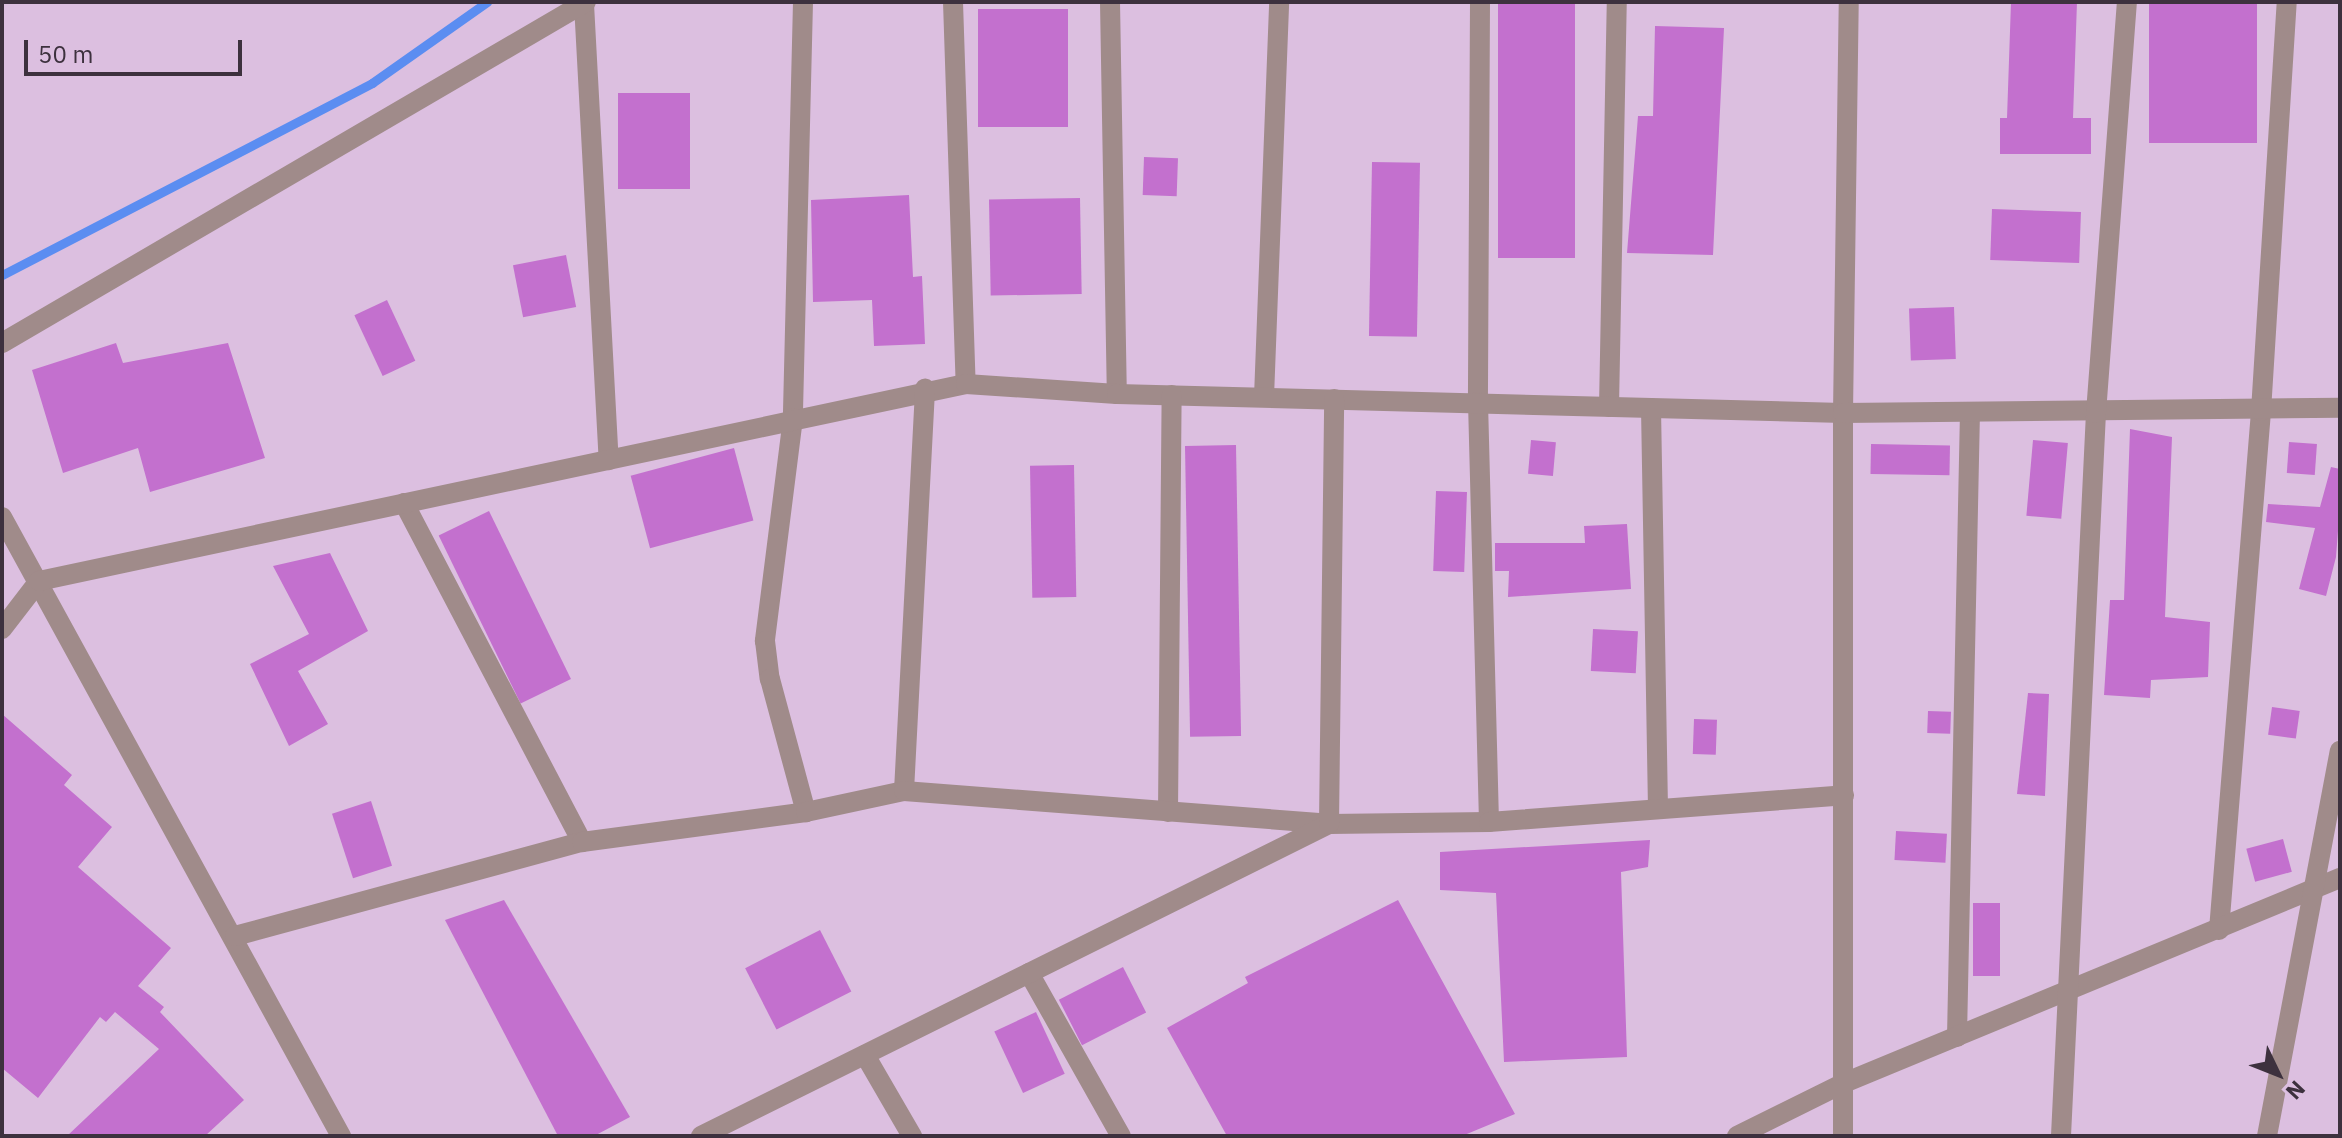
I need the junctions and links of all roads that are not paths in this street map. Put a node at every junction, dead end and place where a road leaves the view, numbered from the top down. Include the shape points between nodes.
1 (803, 2) edge
2 (953, 2) edge
3 (1110, 2) edge
4 (1279, 2) edge
5 (1480, 2) edge
6 (1617, 2) edge
7 (1849, 2) edge
8 (2127, 2) edge
9 (2287, 2) edge
10 (585, 3) edge
11 (2, 343) edge
12 (966, 384) junction
13 (925, 389) junction
14 (1117, 394) junction
15 (1172, 395) junction
16 (1264, 397) junction
17 (1334, 399) junction
18 (1478, 402) junction
19 (1609, 407) junction
20 (1651, 408) junction
21 (2340, 408) edge
22 (2261, 411) junction
23 (1843, 413) junction
24 (1970, 413) junction
25 (2096, 413) junction
26 (793, 418) junction
27 (609, 460) junction
28 (404, 503) junction
29 (2, 517) edge
30 (39, 581) junction
31 (2, 629) edge
32 (2340, 751) edge
33 (904, 791) junction
34 (1844, 795) junction
35 (1658, 809) junction
36 (806, 812) junction
37 (1168, 812) junction
38 (1489, 822) junction
39 (1329, 824) junction
40 (582, 842) junction
41 (2340, 878) edge
42 (2318, 886) junction
43 (2219, 930) junction
44 (235, 936) junction
45 (1029, 973) junction
46 (2070, 991) junction
47 (1957, 1037) junction
48 (865, 1055) junction
49 (1844, 1083) junction
50 (341, 1136) edge
51 (701, 1136) edge
52 (912, 1136) edge
53 (1121, 1136) edge
54 (1737, 1136) edge
55 (1843, 1136) edge
56 (2061, 1136) edge
57 (2267, 1136) edge

1 - 26 street
2 - 12 street
3 - 14 street
4 - 16 street
5 - 18 street
6 - 19 street
7 - 23 street
8 - 25 street
9 - 22 street
10 - 11 street
10 - 27 street
12 - 13 street
12 - 14 street
13 - 26 street
13 - 33 street
14 - 15 street
15 - 16 street
15 - 37 street
16 - 17 street
17 - 18 street
17 - 39 street
18 - 19 street
18 - 38 street
19 - 20 street
20 - 23 street
20 - 35 street
21 - 22 street
22 - 25 street
22 - 43 street
23 - 24 street
23 - 34 street
24 - 25 street
24 - 47 street
25 - 46 street
26 - 27 street
26 - 36 street via 765,641
27 - 28 street
28 - 30 street
28 - 40 street
29 - 30 street
30 - 31 street
30 - 44 street
32 - 42 street
33 - 36 street
33 - 37 street
34 - 35 street
34 - 49 street
35 - 38 street
36 - 40 street
37 - 39 street
38 - 39 street
39 - 45 street
40 - 44 street
41 - 42 street
42 - 43 street
42 - 57 street
43 - 46 street
44 - 50 street
45 - 48 street
45 - 53 street
46 - 47 street
46 - 56 street
47 - 49 street
48 - 51 street
48 - 52 street
49 - 54 street
49 - 55 street

